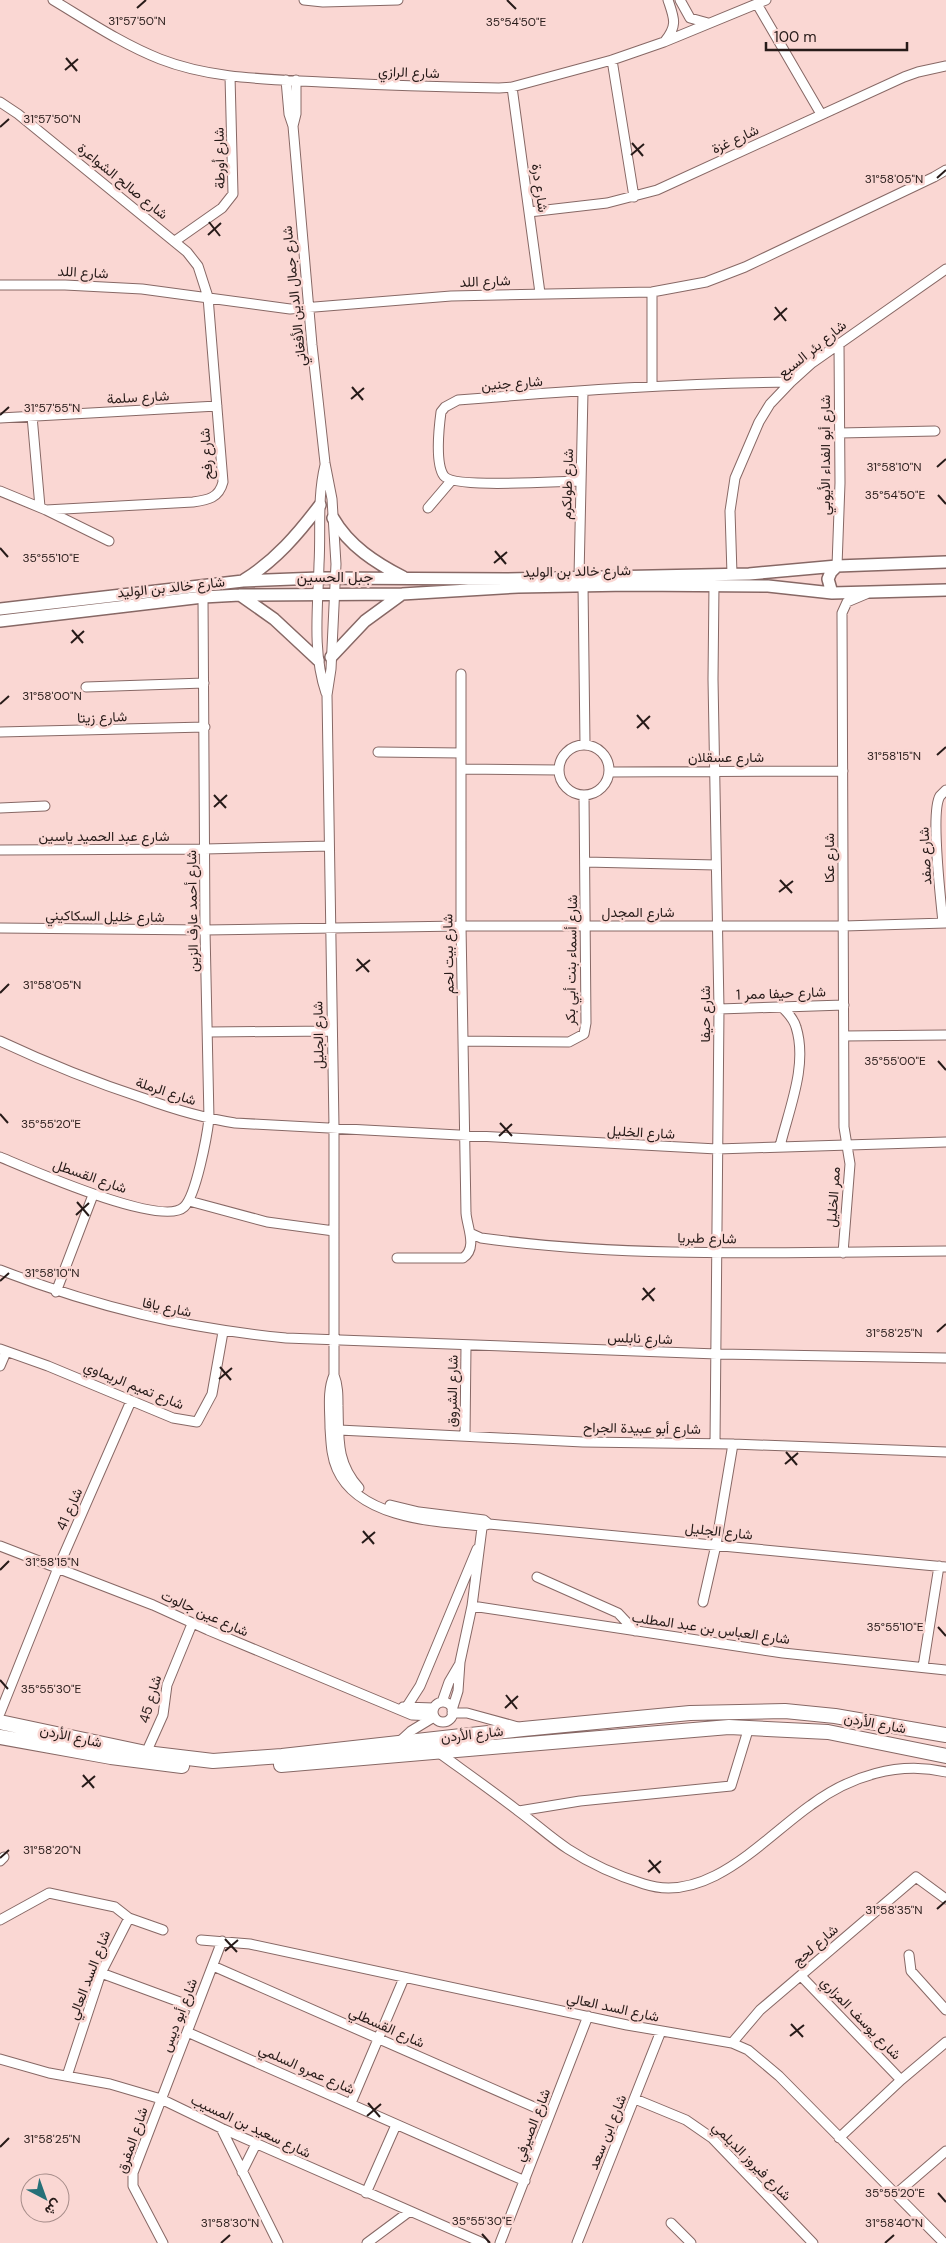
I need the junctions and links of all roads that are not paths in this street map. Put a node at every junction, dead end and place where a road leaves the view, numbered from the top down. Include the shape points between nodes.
1 (53, 0) edge
2 (304, 0) edge
3 (398, 0) edge
4 (668, 0) edge
5 (680, 0) edge
6 (761, 2) edge
7 (708, 23) junction
8 (664, 42) junction
9 (612, 60) junction
10 (946, 66) edge
11 (230, 76) junction
12 (286, 80) junction
13 (296, 80) junction
14 (512, 86) junction
15 (0, 102) edge
16 (821, 114) junction
17 (293, 126) junction
18 (946, 170) edge
19 (634, 197) junction
20 (529, 212) junction
21 (175, 241) junction
22 (946, 269) edge
23 (0, 284) edge
24 (652, 292) junction
25 (540, 293) junction
26 (208, 297) junction
27 (310, 308) junction
28 (839, 344) junction
29 (791, 382) junction
30 (652, 385) junction
31 (582, 392) junction
32 (217, 406) junction
33 (32, 416) junction
34 (0, 418) edge
35 (935, 431) dead end
36 (840, 433) junction
37 (325, 463) junction
38 (451, 481) junction
39 (580, 481) junction
40 (0, 491) edge
41 (320, 505) junction
42 (43, 508) junction
43 (428, 508) dead end
44 (333, 518) junction
45 (109, 541) dead end
46 (946, 562) edge
47 (837, 566) junction
48 (732, 574) junction
49 (319, 578) junction
50 (335, 578) junction
51 (405, 578) junction
52 (243, 581) junction
53 (581, 581) junction
54 (714, 585) junction
55 (946, 590) edge
56 (874, 592) junction
57 (832, 593) junction
58 (402, 594) junction
59 (240, 595) junction
60 (318, 595) junction
61 (334, 595) junction
62 (203, 597) junction
63 (0, 609) edge
64 (0, 621) edge
65 (331, 657) junction
66 (318, 660) junction
67 (461, 674) dead end
68 (204, 684) junction
69 (86, 687) dead end
70 (327, 695) junction
71 (205, 727) junction
72 (0, 732) edge
73 (585, 744) junction
74 (378, 752) dead end
75 (461, 753) junction
76 (461, 769) junction
77 (559, 770) junction
78 (715, 771) junction
79 (843, 771) junction
80 (609, 772) junction
81 (946, 790) edge
82 (584, 795) junction
83 (46, 806) dead end
84 (0, 808) edge
85 (329, 846) junction
86 (205, 849) junction
87 (0, 850) edge
88 (585, 862) junction
89 (716, 865) junction
90 (944, 923) edge
91 (461, 926) junction
92 (587, 926) junction
93 (717, 926) junction
94 (844, 926) junction
95 (0, 928) edge
96 (330, 929) junction
97 (205, 930) junction
98 (844, 1005) junction
99 (783, 1008) junction
100 (719, 1009) junction
101 (331, 1031) junction
102 (209, 1032) junction
103 (946, 1035) edge
104 (844, 1036) junction
105 (464, 1041) junction
106 (0, 1042) edge
107 (209, 1119) junction
108 (334, 1127) junction
109 (465, 1134) junction
110 (946, 1142) edge
111 (846, 1144) junction
112 (780, 1146) junction
113 (717, 1149) junction
114 (0, 1157) edge
115 (94, 1194) junction
116 (189, 1201) junction
117 (334, 1232) junction
118 (470, 1233) junction
119 (946, 1251) edge
120 (717, 1252) junction
121 (843, 1253) junction
122 (396, 1258) dead end
123 (0, 1270) edge
124 (56, 1292) junction
125 (223, 1332) junction
126 (334, 1340) junction
127 (466, 1346) junction
128 (3, 1351) edge
129 (717, 1354) junction
130 (946, 1358) edge
131 (0, 1366) edge
132 (334, 1375) junction
133 (131, 1401) junction
134 (338, 1430) junction
135 (465, 1436) junction
136 (715, 1443) junction
137 (733, 1444) junction
138 (946, 1452) edge
139 (485, 1524) junction
140 (482, 1537) junction
141 (716, 1545) junction
142 (0, 1546) edge
143 (943, 1566) edge
144 (58, 1568) junction
145 (537, 1577) dead end
146 (703, 1602) dead end
147 (472, 1606) junction
148 (192, 1624) junction
149 (635, 1631) junction
150 (460, 1662) junction
151 (923, 1667) junction
152 (946, 1670) edge
153 (403, 1708) junction
154 (436, 1711) junction
155 (452, 1712) junction
156 (0, 1713) edge
157 (845, 1718) junction
158 (0, 1722) edge
159 (749, 1727) junction
160 (523, 1729) junction
161 (946, 1735) edge
162 (842, 1736) junction
163 (0, 1737) edge
164 (399, 1742) junction
165 (438, 1752) junction
166 (146, 1753) junction
167 (946, 1756) edge
168 (946, 1772) edge
169 (519, 1811) junction
170 (946, 1899) edge
171 (128, 1918) junction
172 (0, 1920) edge
173 (163, 1930) dead end
174 (201, 1940) dead end
175 (222, 1941) junction
176 (910, 1955) dead end
177 (213, 1966) junction
178 (101, 1973) junction
179 (801, 1976) junction
180 (404, 1978) junction
181 (196, 2008) junction
182 (946, 2010) edge
183 (588, 2016) junction
184 (661, 2031) junction
185 (187, 2032) junction
186 (378, 2037) junction
187 (946, 2042) edge
188 (732, 2043) junction
189 (0, 2058) edge
190 (67, 2076) junction
191 (901, 2080) junction
192 (161, 2099) junction
193 (635, 2099) junction
194 (351, 2103) junction
195 (550, 2114) junction
196 (396, 2125) junction
197 (221, 2128) junction
198 (839, 2138) junction
199 (256, 2144) junction
200 (946, 2151) edge
201 (242, 2172) junction
202 (525, 2181) junction
203 (366, 2193) junction
204 (896, 2194) junction
205 (410, 2212) junction
206 (672, 2223) dead end
207 (164, 2243) edge
208 (278, 2243) edge
209 (367, 2243) edge
210 (483, 2243) edge
211 (500, 2243) edge
212 (577, 2243) edge
213 (691, 2243) edge
214 (814, 2243) edge
215 (944, 2243) edge

1 - 11 street, شارع الرازي via 125,43 160,59
2 - 3 street
4 - 8 street via 674,24
5 - 7 street via 690,18
6 - 7 street, شارع الرازي
6 - 16 street
7 - 8 street, شارع الرازي
8 - 9 street, شارع الرازي
9 - 14 street, شارع الرازي
9 - 19 street
10 - 16 street, شارع غزة via 918,72
11 - 12 street, شارع الرازي
11 - 21 street, شارع أورطة via 233,194 222,208
12 - 13 street, شارع الرازي
12 - 17 street, شارع جمال الدين الأفغاني
13 - 14 street, شارع الرازي
13 - 17 street, شارع جمال الدين الأفغاني
14 - 20 street, شارع درة
15 - 21 street, شارع صالح الشواعرة
16 - 19 street, شارع غزة via 687,177
17 - 27 street, شارع جمال الدين الأفغاني via 298,208
18 - 24 street, شارع اللد via 744,267 706,282
19 - 20 street, شارع غزة via 575,208
20 - 25 street, شارع درة
21 - 26 street, شارع صالح الشواعرة via 198,266
22 - 28 street, شارع بئر السبع
23 - 26 street, شارع اللد via 94,286
24 - 25 street, شارع اللد
24 - 30 street
25 - 27 street, شارع اللد via 451,296
26 - 27 street, شارع اللد via 280,309
26 - 32 street, شارع رفح
27 - 37 street, شارع جمال الدين الأفغاني
28 - 29 street, شارع بئر السبع
28 - 36 street, شارع أبو الفداء الأيوبي
29 - 30 street, شارع جنين
29 - 48 street, شارع بئر السبع via 770,404 735,478 730,511
30 - 31 street, شارع جنين
31 - 38 street, شارع جنين via 458,400 445,407 440,422 440,466
31 - 39 street, شارع طولكرم
32 - 33 street, شارع سلمة
32 - 42 street, شارع رفح via 223,482 215,497 193,502
33 - 34 street, شارع سلمة
33 - 42 street
35 - 36 street
36 - 47 street, شارع أبو الفداء الأيوبي
37 - 41 street, شارع جمال الدين الأفغاني
37 - 44 street, شارع جمال الدين الأفغاني
38 - 39 street
38 - 43 street
39 - 53 street, شارع طولكرم
40 - 42 street
41 - 49 street, شارع جمال الدين الأفغاني
41 - 52 main road via 285,548
42 - 45 street
44 - 50 street, شارع جمال الدين الأفغاني
44 - 51 main road via 339,529 365,554
46 - 47 main road, شارع خالد بن الوليد
47 - 48 main road, شارع خالد بن الوليد
47 - 57 main road via 828,580
48 - 53 main road, شارع خالد بن الوليد
49 - 50 main road, شارع خالد بن الوليد
49 - 52 main road, شارع خالد بن الوليد
49 - 60 street, شارع جمال الدين الأفغاني
50 - 51 main road, شارع خالد بن الوليد
50 - 61 street, شارع جمال الدين الأفغاني
51 - 53 main road, شارع خالد بن الوليد
52 - 63 main road, شارع خالد بن الوليد
53 - 54 main road, شارع خالد بن الوليد
53 - 58 main road, شارع خالد بن الوليد
53 - 73 street
54 - 57 main road, شارع خالد بن الوليد via 768,586
54 - 78 street, شارع حيفا
55 - 56 main road, شارع خالد بن الوليد
56 - 57 main road, شارع خالد بن الوليد
56 - 79 street, شارع عكا via 847,602 842,613
58 - 61 main road, شارع خالد بن الوليد
58 - 65 main road via 365,621
59 - 60 main road, شارع خالد بن الوليد
59 - 62 main road, شارع خالد بن الوليد
59 - 66 main road via 274,619
60 - 61 main road, شارع خالد بن الوليد
60 - 66 street, شارع الجليل
61 - 65 street, شارع الجليل
62 - 64 main road, شارع خالد بن الوليد
62 - 68 street, شارع أحمد عارف الزين
65 - 70 street, شارع الجليل
66 - 70 street, شارع الجليل
67 - 75 street, شارع بيت لحم
68 - 69 street
68 - 71 street, شارع أحمد عارف الزين
70 - 85 street, شارع الجليل
71 - 72 street, شارع زيتا
71 - 86 street, شارع أحمد عارف الزين
73 - 77 street via 567,752
73 - 80 street via 603,753
74 - 75 street
75 - 76 street, شارع بيت لحم
76 - 77 street
76 - 91 street, شارع بيت لحم
77 - 82 street via 569,790
78 - 79 street, شارع عسقلان
78 - 80 street, شارع عسقلان
78 - 89 street, شارع حيفا
79 - 94 street, شارع عكا
80 - 82 street via 601,788
81 - 90 street, شارع صفد via 940,796 937,826
82 - 88 street, شارع أسماء بنت أبي بكر
83 - 84 street
85 - 86 street, شارع عبد الحميد ياسين
85 - 96 street, شارع الجليل
86 - 87 street, شارع عبد الحميد ياسين
86 - 97 street, شارع أحمد عارف الزين
88 - 89 street
88 - 92 street, شارع أسماء بنت أبي بكر
89 - 93 street, شارع حيفا
90 - 94 street, شارع المجدل
91 - 92 street, شارع المجدل
91 - 96 street, شارع المجدل
91 - 105 street, شارع بيت لحم
92 - 93 street, شارع المجدل
92 - 105 street, شارع أسماء بنت أبي بكر via 584,1034 569,1042 554,1043
93 - 94 street, شارع المجدل
93 - 100 street, شارع حيفا
94 - 98 street, شارع عكا
95 - 97 street, شارع خليل السكاكيني
96 - 97 street, شارع خليل السكاكيني
96 - 101 street, شارع الجليل
97 - 102 street, شارع أحمد عارف الزين
98 - 99 street, شارع حيفا ممر 1
98 - 104 street, شارع عكا
99 - 100 street, شارع حيفا ممر 1
99 - 112 street via 796,1026 799,1058
100 - 113 street, شارع حيفا
101 - 102 street
101 - 108 street, شارع الجليل
102 - 107 street, شارع أحمد عارف الزين
103 - 104 street
104 - 111 street, شارع عكا
105 - 109 street, شارع بيت لحم
106 - 107 street, شارع الرملة via 79,1076
107 - 108 street, شارع الرملة
107 - 116 street, شارع أحمد عارف الزين
108 - 109 street, شارع الخليل
108 - 117 street, شارع الجليل
109 - 113 street, شارع الخليل
109 - 118 street, شارع بيت لحم via 466,1213
110 - 111 street, شارع الخليل
111 - 112 street, شارع الخليل
111 - 121 street, ممر الخليل via 850,1164
112 - 113 street, شارع الخليل
113 - 120 street, شارع حيفا
114 - 115 street, شارع القسطل
115 - 116 street, شارع القسطل via 172,1213
115 - 124 street
116 - 117 street via 267,1222
117 - 126 street, شارع الجليل
118 - 120 street, شارع طبريا via 481,1238 557,1247
118 - 122 street via 470,1247 463,1258
119 - 121 street, شارع طبريا
120 - 121 street, شارع طبريا
120 - 129 street, شارع حيفا
123 - 124 street, شارع يافا
124 - 125 street, شارع يافا via 149,1318
125 - 126 street, شارع يافا
125 - 133 street, شارع تميم الريماوي via 212,1394 197,1422 173,1418
126 - 127 street, شارع نابلس
126 - 132 street, شارع الجليل
127 - 129 street, شارع نابلس
127 - 135 street, شارع الشروق
128 - 131 street
128 - 133 street, شارع تميم الريماوي
129 - 130 street, شارع نابلس
129 - 136 street, شارع حيفا
132 - 134 street, شارع الجليل via 338,1388
132 - 139 street, شارع الجليل via 330,1386 332,1450 336,1468 360,1497 396,1513 433,1522
133 - 144 street, شارع 41
134 - 135 street, شارع أبو عبيدة الجراح
134 - 139 street, شارع الجليل via 341,1460 362,1492 399,1508
135 - 136 street, شارع أبو عبيدة الجراح via 582,1442
136 - 137 street, شارع أبو عبيدة الجراح
137 - 138 street, شارع أبو عبيدة الجراح
137 - 141 street
139 - 140 street
139 - 141 street, شارع الجليل
140 - 147 street
140 - 153 street via 420,1686
141 - 143 street, شارع الجليل
141 - 146 street
142 - 144 street, شارع عين جالوت
143 - 151 street
144 - 148 street, شارع عين جالوت
144 - 156 street, شارع 41
145 - 149 street via 618,1613
147 - 149 street, شارع العباس بن عبد المطلب
147 - 150 street
148 - 153 street, شارع عين جالوت
148 - 166 street, شارع 45 via 166,1685 163,1715
149 - 151 street, شارع العباس بن عبد المطلب via 783,1653
150 - 154 street
150 - 155 street via 458,1691
151 - 152 street, شارع العباس بن عبد المطلب
153 - 154 street, شارع عين جالوت
154 - 155 street via 449,1704
154 - 155 street via 443,1722
154 - 164 street
155 - 160 street via 467,1712
157 - 160 highway, شارع الأردن via 785,1711 690,1713
157 - 161 highway, شارع الأردن
157 - 162 highway
158 - 166 highway, شارع الأردن
159 - 162 highway, شارع الأردن via 828,1732
159 - 165 highway, شارع الأردن
159 - 169 street via 732,1786 580,1801
160 - 164 highway, شارع الأردن
162 - 167 highway, شارع الأردن
163 - 165 highway, شارع الأردن via 157,1765 200,1767 303,1764
164 - 166 highway, شارع الأردن via 230,1761
165 - 169 street
168 - 169 street via 914,1767 879,1772 843,1786 811,1804 720,1874 707,1881 672,1888 644,1884 603,1868 569,1850
170 - 179 street, شارع لحج via 916,1878
171 - 172 street via 115,1906 49,1893
171 - 173 street
171 - 178 street, شارع السد العالي
174 - 175 street, شارع السد العالي
175 - 177 street, شارع أبو ديس
175 - 180 street, شارع السد العالي via 250,1944
176 - 182 street via 911,1971
177 - 181 street, شارع أبو ديس
177 - 186 street, شارع القسطلي
178 - 181 street
178 - 190 street, شارع السد العالي
179 - 188 street, شارع لحج via 760,2010
179 - 191 street, شارع يوسف المزاري
180 - 183 street, شارع السد العالي
180 - 186 street
181 - 185 street, شارع أبو ديس
183 - 184 street, شارع السد العالي
183 - 195 street, شارع الصيرفي
184 - 188 street, شارع السد العالي
184 - 193 street, شارع ابن سعد
185 - 192 street, شارع أبو ديس
185 - 194 street, شارع عمرو السلمي
186 - 194 street
186 - 195 street, شارع القسطلي
187 - 191 street
188 - 198 street, شارع السد العالي via 762,2060
189 - 190 street, شارع سعيد بن المسيب
190 - 192 street, شارع سعيد بن المسيب
191 - 198 street
192 - 197 street, شارع سعيد بن المسيب
192 - 207 street, شارع المفرق via 132,2173 132,2182
193 - 212 street, شارع ابن سعد
193 - 214 street, شارع فيروز الديلمي via 686,2120 712,2138
194 - 196 street, شارع عمرو السلمي
195 - 202 street, شارع الصيرفي
196 - 202 street, شارع عمرو السلمي
196 - 203 street
197 - 199 street, شارع سعيد بن المسيب
197 - 201 street
198 - 204 street, شارع السد العالي
199 - 201 street
199 - 203 street, شارع سعيد بن المسيب
200 - 204 street
201 - 208 street
202 - 211 street, شارع الصيرفي
203 - 205 street, شارع سعيد بن المسيب
204 - 215 street, شارع السد العالي
205 - 209 street
205 - 210 street, شارع سعيد بن المسيب
206 - 213 street

